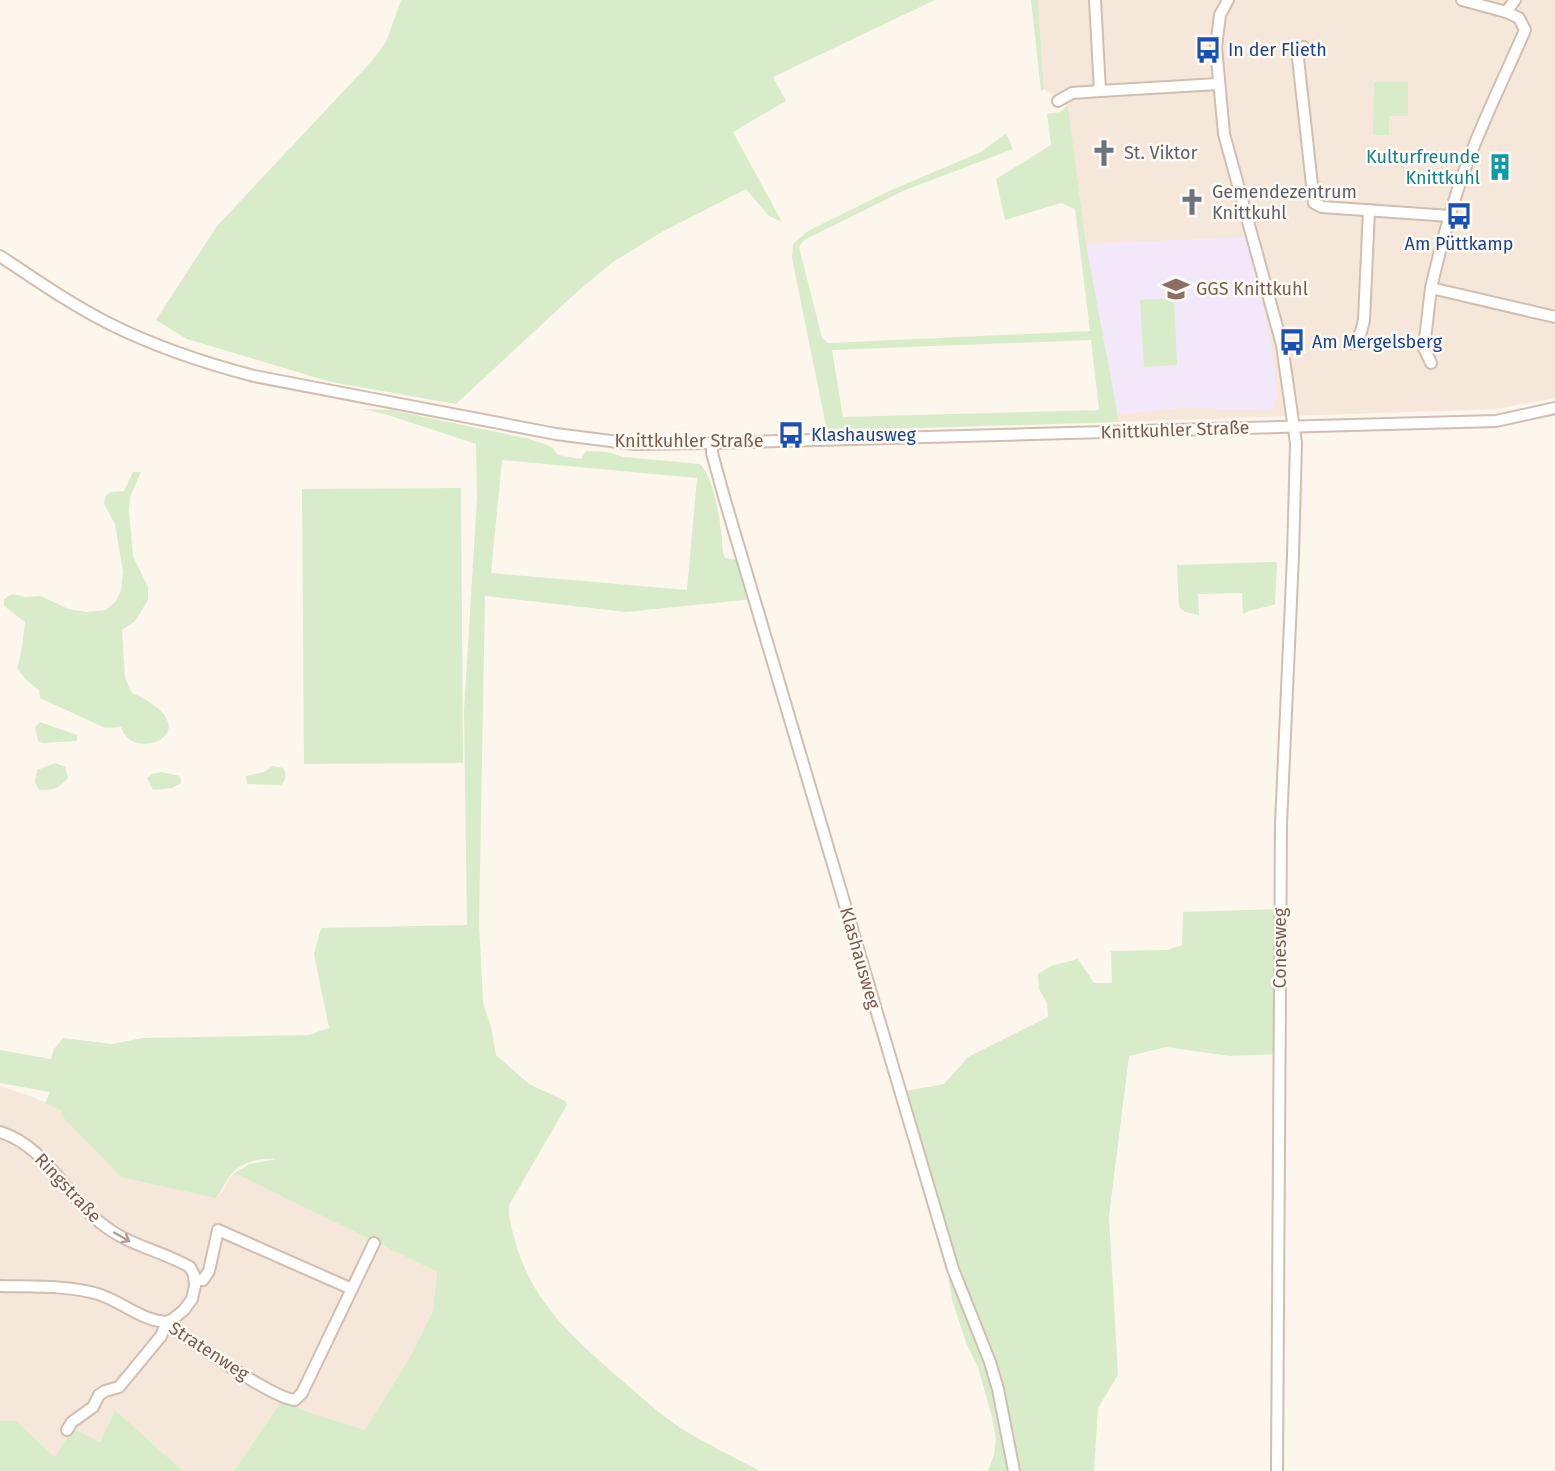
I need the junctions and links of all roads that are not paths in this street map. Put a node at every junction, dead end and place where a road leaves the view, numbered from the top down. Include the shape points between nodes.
1 (1095, 0) edge
2 (1462, 0) edge
3 (1515, 0) edge
4 (1222, 3) edge
5 (1506, 12) junction
6 (1304, 47) dead end
7 (1218, 84) junction
8 (1100, 91) junction
9 (1058, 101) dead end
10 (1369, 210) junction
11 (1450, 216) junction
12 (0, 256) edge
13 (1431, 288) junction
14 (1555, 317) edge
15 (1354, 344) dead end
16 (1431, 363) dead end
17 (1555, 408) edge
18 (1294, 425) junction
19 (712, 443) junction
20 (0, 1132) edge
21 (374, 1243) dead end
22 (195, 1280) junction
23 (0, 1286) edge
24 (352, 1289) junction
25 (167, 1322) junction
26 (67, 1430) dead end
27 (1014, 1471) edge
28 (1277, 1471) edge

1 - 8 street
2 - 5 street
3 - 5 street
4 - 7 street via 1217,32
5 - 11 street via 1519,18 1525,30 1476,142
6 - 10 street via 1298,58 1314,203
7 - 8 street
7 - 18 street via 1224,134 1282,345
8 - 9 street via 1072,93
10 - 11 street
10 - 15 street via 1364,320
11 - 13 street
12 - 19 street, Knittkuhler Straße via 110,324 165,349 254,376 556,434 634,444
13 - 14 street
13 - 16 street via 1424,348
17 - 18 street, Knittkuhler Straße via 1496,421
18 - 19 street, Knittkuhler Straße
18 - 28 street, Conesweg via 1293,556 1281,824
19 - 27 street, Klashausweg via 724,497 909,1126 953,1269 998,1389
20 -> 22 street, Ringstraße via 26,1144 104,1226 126,1241 190,1267
21 - 24 street, Stratenweg
22 - 24 street via 202,1280 209,1270 218,1230
22 - 25 street via 192,1299 178,1316
23 - 25 street, Stratenweg via 89,1292 152,1320
24 - 25 street, Stratenweg via 302,1393 295,1400 268,1389
25 - 26 street via 161,1336 119,1387 99,1395 93,1407

